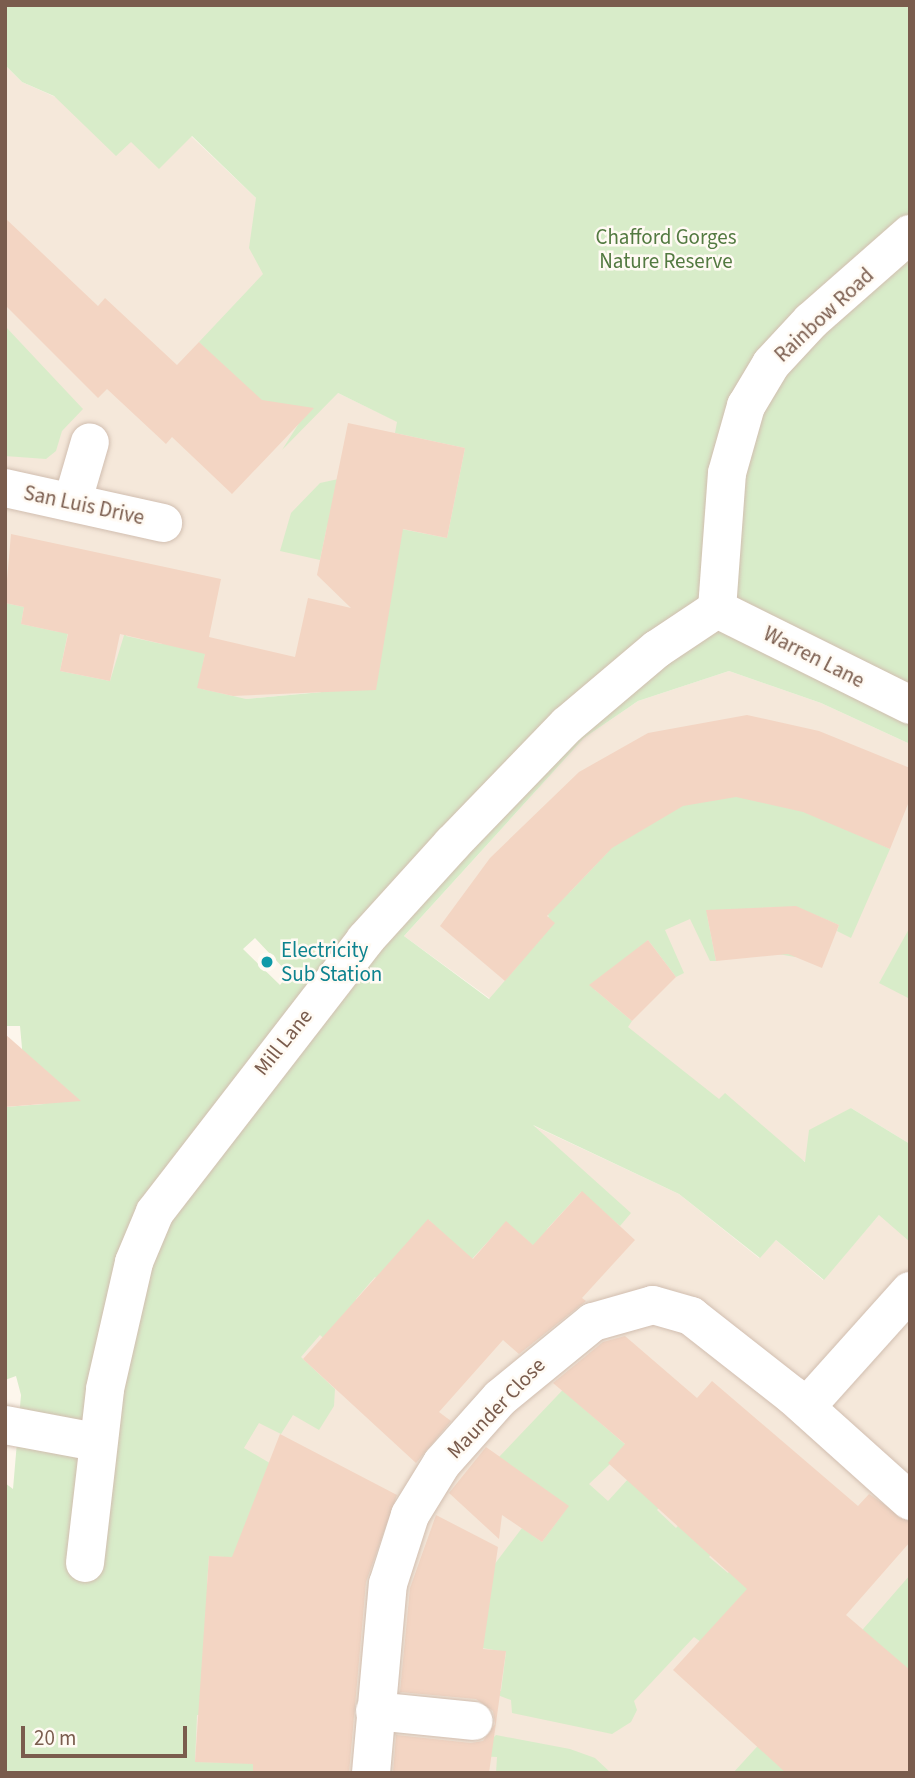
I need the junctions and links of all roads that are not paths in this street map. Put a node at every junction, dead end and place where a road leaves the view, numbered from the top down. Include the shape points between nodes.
1 (910, 234) edge
2 (90, 442) dead end
3 (5, 488) edge
4 (73, 500) junction
5 (163, 523) dead end
6 (717, 609) junction
7 (910, 705) edge
8 (910, 1291) edge
9 (806, 1407) junction
10 (5, 1425) edge
11 (96, 1442) junction
12 (910, 1501) edge
13 (85, 1563) dead end
14 (375, 1711) junction
15 (473, 1721) dead end
16 (371, 1773) edge

1 - 6 street, Rainbow Road via 811,321 771,364 746,405 728,465
2 - 4 street
3 - 4 street, San Luis Drive
4 - 5 street, San Luis Drive
6 - 7 street, Warren Lane
6 - 11 street, Mill Lane via 657,649 530,762 365,940 231,1108 155,1212 134,1262
8 - 9 street
9 - 12 street, Maunder Close
9 - 14 street, Maunder Close via 703,1323 680,1311 637,1306 607,1315 566,1339 519,1378 463,1438 410,1515 388,1584
10 - 11 street
11 - 13 street, Mill Lane
14 - 15 street
14 - 16 street, Maunder Close

